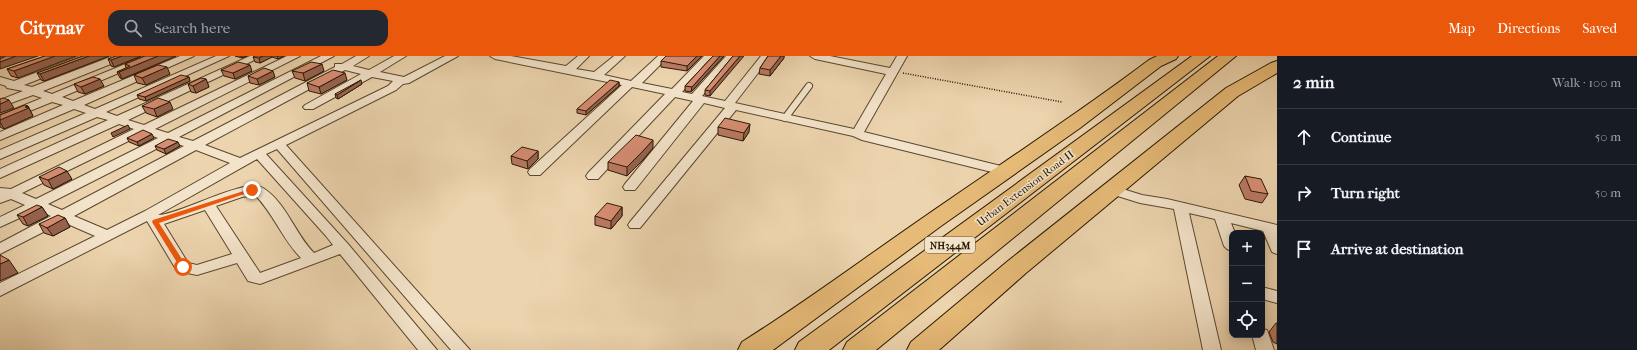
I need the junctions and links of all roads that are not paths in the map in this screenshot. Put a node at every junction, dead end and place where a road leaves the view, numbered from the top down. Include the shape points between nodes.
1 (89, 56) edge
2 (122, 56) edge
3 (154, 56) edge
4 (189, 56) edge
5 (224, 56) edge
6 (258, 56) edge
7 (295, 56) edge
8 (299, 56) edge
9 (364, 56) edge
10 (401, 56) edge
11 (453, 56) edge
12 (495, 56) edge
13 (584, 56) edge
14 (620, 56) edge
15 (664, 56) edge
16 (710, 56) edge
17 (732, 56) edge
18 (766, 56) edge
19 (815, 56) edge
20 (902, 56) edge
21 (1202, 56) edge
22 (1228, 56) edge
23 (1161, 58) edge
24 (1277, 58) edge
25 (324, 59) edge
26 (1277, 66) edge
27 (343, 67) junction
28 (568, 70) junction
29 (894, 72) junction
30 (370, 73) junction
31 (596, 76) junction
32 (5, 78) edge
33 (400, 81) junction
34 (632, 84) junction
35 (809, 86) dead end
36 (0, 90) edge
37 (32, 91) junction
38 (142, 92) junction
39 (1232, 92) junction
40 (673, 93) junction
41 (52, 98) junction
42 (164, 98) junction
43 (698, 98) junction
44 (0, 104) edge
45 (72, 105) junction
46 (191, 106) junction
47 (730, 106) junction
48 (309, 107) dead end
49 (94, 113) junction
50 (785, 118) junction
51 (0, 119) edge
52 (117, 120) junction
53 (144, 129) junction
54 (857, 133) junction
55 (0, 136) edge
56 (169, 137) junction
57 (279, 144) junction
58 (194, 146) junction
59 (0, 154) edge
60 (258, 154) junction
61 (239, 163) junction
62 (1004, 171) junction
63 (535, 172) dead end
64 (0, 174) edge
65 (593, 176) dead end
66 (630, 187) dead end
67 (1113, 190) junction
68 (4, 194) edge
69 (208, 204) junction
70 (36, 205) junction
71 (1180, 206) junction
72 (62, 216) junction
73 (1221, 216) junction
74 (153, 218) junction
75 (0, 223) edge
76 (635, 225) dead end
77 (1273, 229) edge
78 (108, 236) junction
79 (1229, 238) edge
80 (344, 248) junction
81 (0, 249) edge
82 (1277, 249) edge
83 (241, 256) junction
84 (312, 260) junction
85 (0, 290) edge
86 (1265, 294) edge
87 (1277, 297) edge
88 (428, 350) edge
89 (461, 350) edge
90 (752, 350) edge
91 (809, 350) edge
92 (857, 350) edge
93 (921, 350) edge
94 (1212, 350) edge

1 - 32 street
2 - 37 street
3 - 41 street
4 - 45 street
5 - 38 street
6 - 42 street
7 - 46 street
8 - 25 street
9 - 27 street
10 - 30 street
11 - 33 street via 410,80
12 - 28 street
13 - 28 street
14 - 31 street
15 - 34 street
16 - 40 street
17 - 43 street
18 - 47 street
19 - 29 street
20 - 29 street
21 - 91 main road, Urban Extension Road-II / NH344M
22 - 92 main road, Urban Extension Road-II / NH344M
23 - 62 main road
24 - 39 main road via 1228,83
25 - 27 street
25 - 56 street
26 - 39 main road
27 - 30 street
27 - 58 street
28 - 31 street
29 - 54 street
30 - 33 street
30 - 48 street
31 - 34 street
32 - 36 street
32 - 37 street
33 - 57 street via 392,88
34 - 40 street
34 - 63 street
35 - 50 lane
37 - 41 street
37 - 44 street
38 - 42 street
38 - 49 street
39 - 67 main road
40 - 43 street
40 - 65 street
41 - 45 street
41 - 51 street
42 - 46 street
42 - 52 street
43 - 47 street
43 - 66 street
45 - 49 street
45 - 55 street
46 - 53 street
47 - 50 street
47 - 76 street
49 - 52 street
49 - 59 street
50 - 54 street
52 - 53 street
52 - 64 street
53 - 56 street
53 - 68 street
54 - 62 street
56 - 58 street
56 - 70 street
57 - 60 street
57 - 89 street
58 - 61 street
58 - 72 street
60 - 61 street
60 - 80 street
61 - 74 street
62 - 90 main road via 849,284
67 - 71 street via 1140,199
67 - 93 main road
68 - 70 street
69 - 74 street
69 - 83 street
69 - 84 street via 240,193 258,191 273,205 299,248
70 - 72 street
70 - 75 street
71 - 73 street
71 - 94 street
72 - 78 street
72 - 81 street
73 - 77 street
73 - 79 street
74 - 78 street
74 - 83 street via 183,267 189,270
77 - 82 street
78 - 85 street
80 - 84 street
80 - 88 street
83 - 84 street via 254,277 260,279
86 - 87 street

